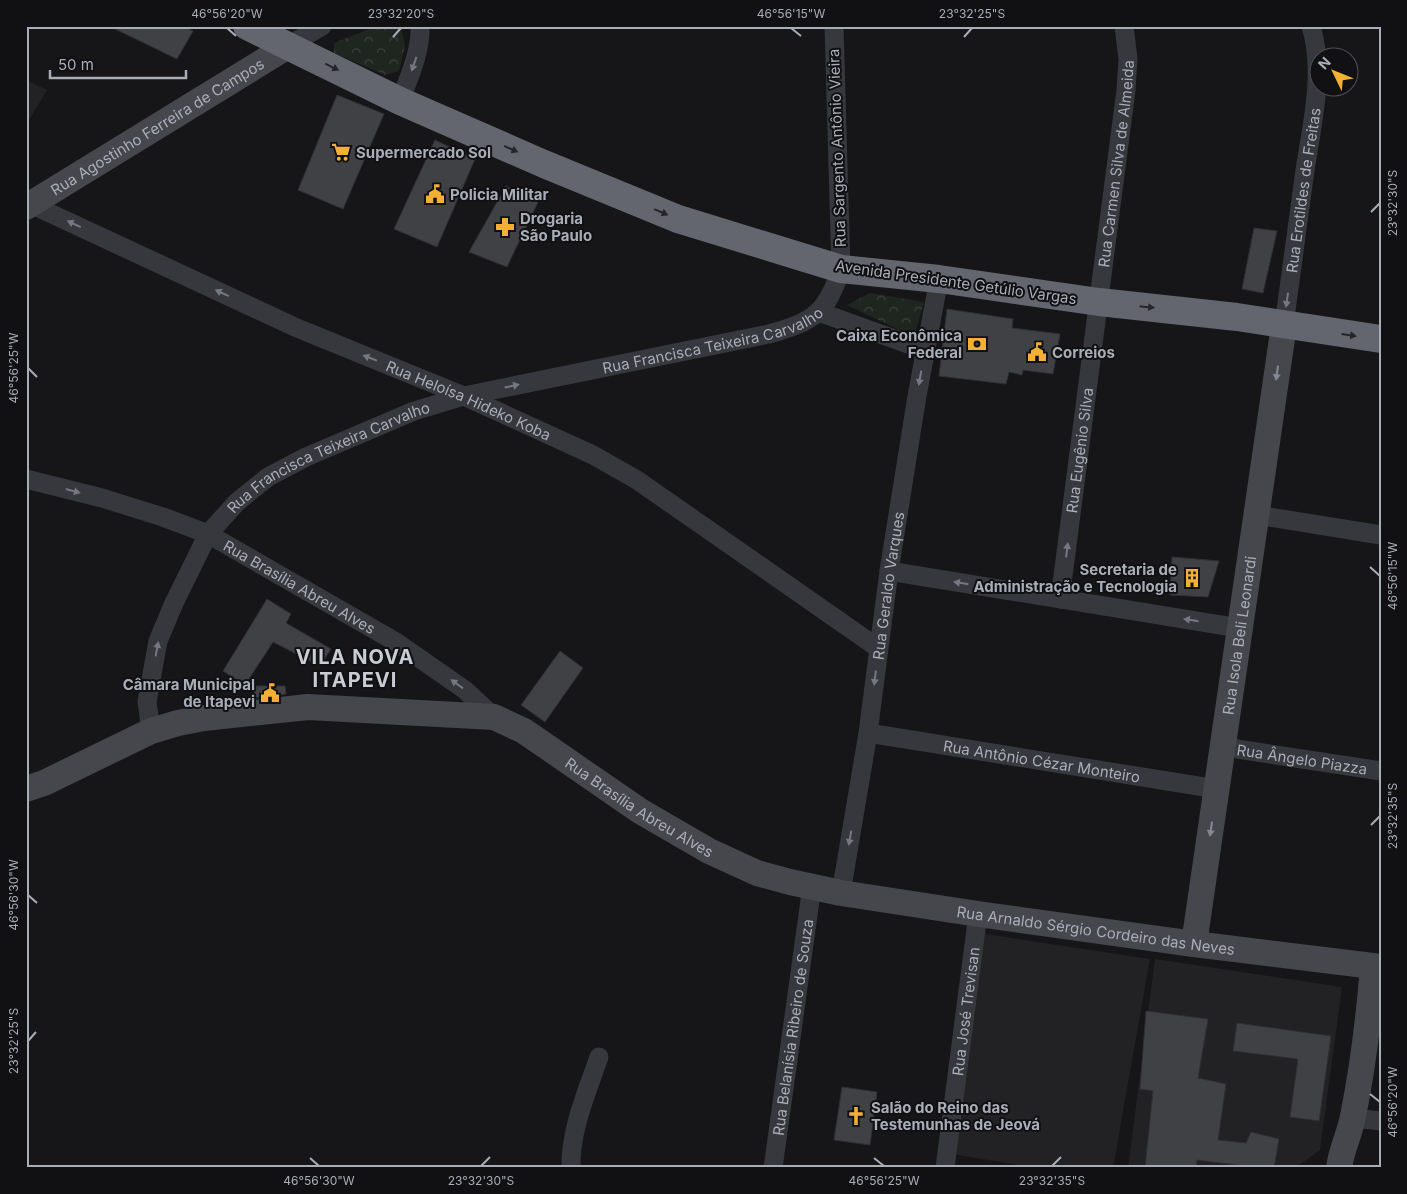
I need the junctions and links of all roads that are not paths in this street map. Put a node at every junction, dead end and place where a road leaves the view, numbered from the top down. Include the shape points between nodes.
1 (247, 26) edge
2 (322, 26) edge
3 (420, 26) edge
4 (834, 26) edge
5 (1124, 26) edge
6 (1311, 26) edge
7 (288, 46) junction
8 (400, 100) junction
9 (28, 204) edge
10 (841, 269) junction
11 (939, 279) junction
12 (1099, 302) junction
13 (819, 312) junction
14 (1284, 325) junction
15 (1381, 339) edge
16 (925, 350) junction
17 (464, 396) junction
18 (26, 479) edge
19 (1257, 515) junction
20 (208, 534) junction
21 (1381, 535) edge
22 (889, 571) junction
23 (1060, 599) junction
24 (1239, 628) junction
25 (878, 648) junction
26 (494, 717) junction
27 (151, 732) junction
28 (868, 733) junction
29 (1224, 746) junction
30 (1381, 771) edge
31 (26, 789) edge
32 (1217, 789) junction
33 (812, 886) junction
34 (841, 893) junction
35 (978, 914) junction
36 (1194, 944) junction
37 (1377, 967) edge
38 (599, 1057) dead end
39 (1353, 1118) junction
40 (1381, 1121) edge
41 (569, 1164) edge
42 (772, 1168) edge
43 (945, 1168) edge
44 (1339, 1168) edge

1 - 7 highway, Avenida Presidente Getúlio Vargas
2 - 7 street
3 -> 8 street via 416,56
4 - 10 street, Rua Sargento Antônio Vieira
5 - 12 street, Rua Carmen Silva de Almeida via 1128,59 1126,90
6 -> 14 street, Rua Erotildes de Freitas via 1317,76
7 -> 8 highway, Avenida Presidente Getúlio Vargas
7 - 9 street, Rua Agostinho Ferreira de Campos
8 -> 10 highway, Avenida Presidente Getúlio Vargas via 544,164 678,218
17 -> 9 street, Rua Heloísa Hideko Koba via 297,328
10 - 11 highway, Avenida Presidente Getúlio Vargas
10 - 13 street, Rua Francisca Teixeira Carvalho via 830,298
11 - 12 highway, Avenida Presidente Getúlio Vargas
11 - 16 street, Rua Geraldo Varques
12 -> 14 highway, Avenida Presidente Getúlio Vargas
23 -> 12 street, Rua Eugênio Silva
13 - 16 street
17 -> 13 street, Rua Francisca Teixeira Carvalho via 769,334 796,326
14 -> 15 highway, Avenida Presidente Getúlio Vargas
14 -> 19 street, Rua Isola Beli Leonardi
16 -> 22 street, Rua Geraldo Varques
17 - 20 street, Rua Francisca Teixeira Carvalho via 414,411 306,457 268,477 237,502
17 - 25 street, Rua Heloísa Hideko Koba via 593,455 637,480
18 -> 20 street, Rua Brasília Abreu Alves via 128,506
19 - 21 street
19 - 24 street, Rua Isola Beli Leonardi
26 -> 20 street, Rua Brasília Abreu Alves via 466,690 396,642
27 -> 20 street, Rua Francisca Teixeira Carvalho via 147,702 158,641
23 -> 22 street
22 - 25 street, Rua Geraldo Varques
24 -> 23 street
24 - 29 street, Rua Isola Beli Leonardi
25 -> 28 street, Rua Geraldo Varques
26 - 27 street via 308,708 204,718
26 - 33 street, Rua Brasília Abreu Alves via 524,731 640,811 709,851 758,873
27 - 31 street
28 - 32 street, Rua Antônio Cézar Monteiro
28 -> 34 street, Rua Geraldo Varques
29 - 30 street, Rua Ângelo Piazza
29 - 32 street, Rua Isola Beli Leonardi
32 -> 36 street, Rua Isola Beli Leonardi
33 - 34 street, Rua Arnaldo Sérgio Cordeiro das Neves
33 - 42 street, Rua Belanísia Ribeiro de Souza
34 - 35 street, Rua Arnaldo Sérgio Cordeiro das Neves
35 - 36 street, Rua Arnaldo Sérgio Cordeiro das Neves
35 - 43 street, Rua José Trevisan
36 - 37 street, Rua Arnaldo Sérgio Cordeiro das Neves
37 - 39 street
38 - 41 street via 578,1120
39 - 40 street
39 - 44 street

